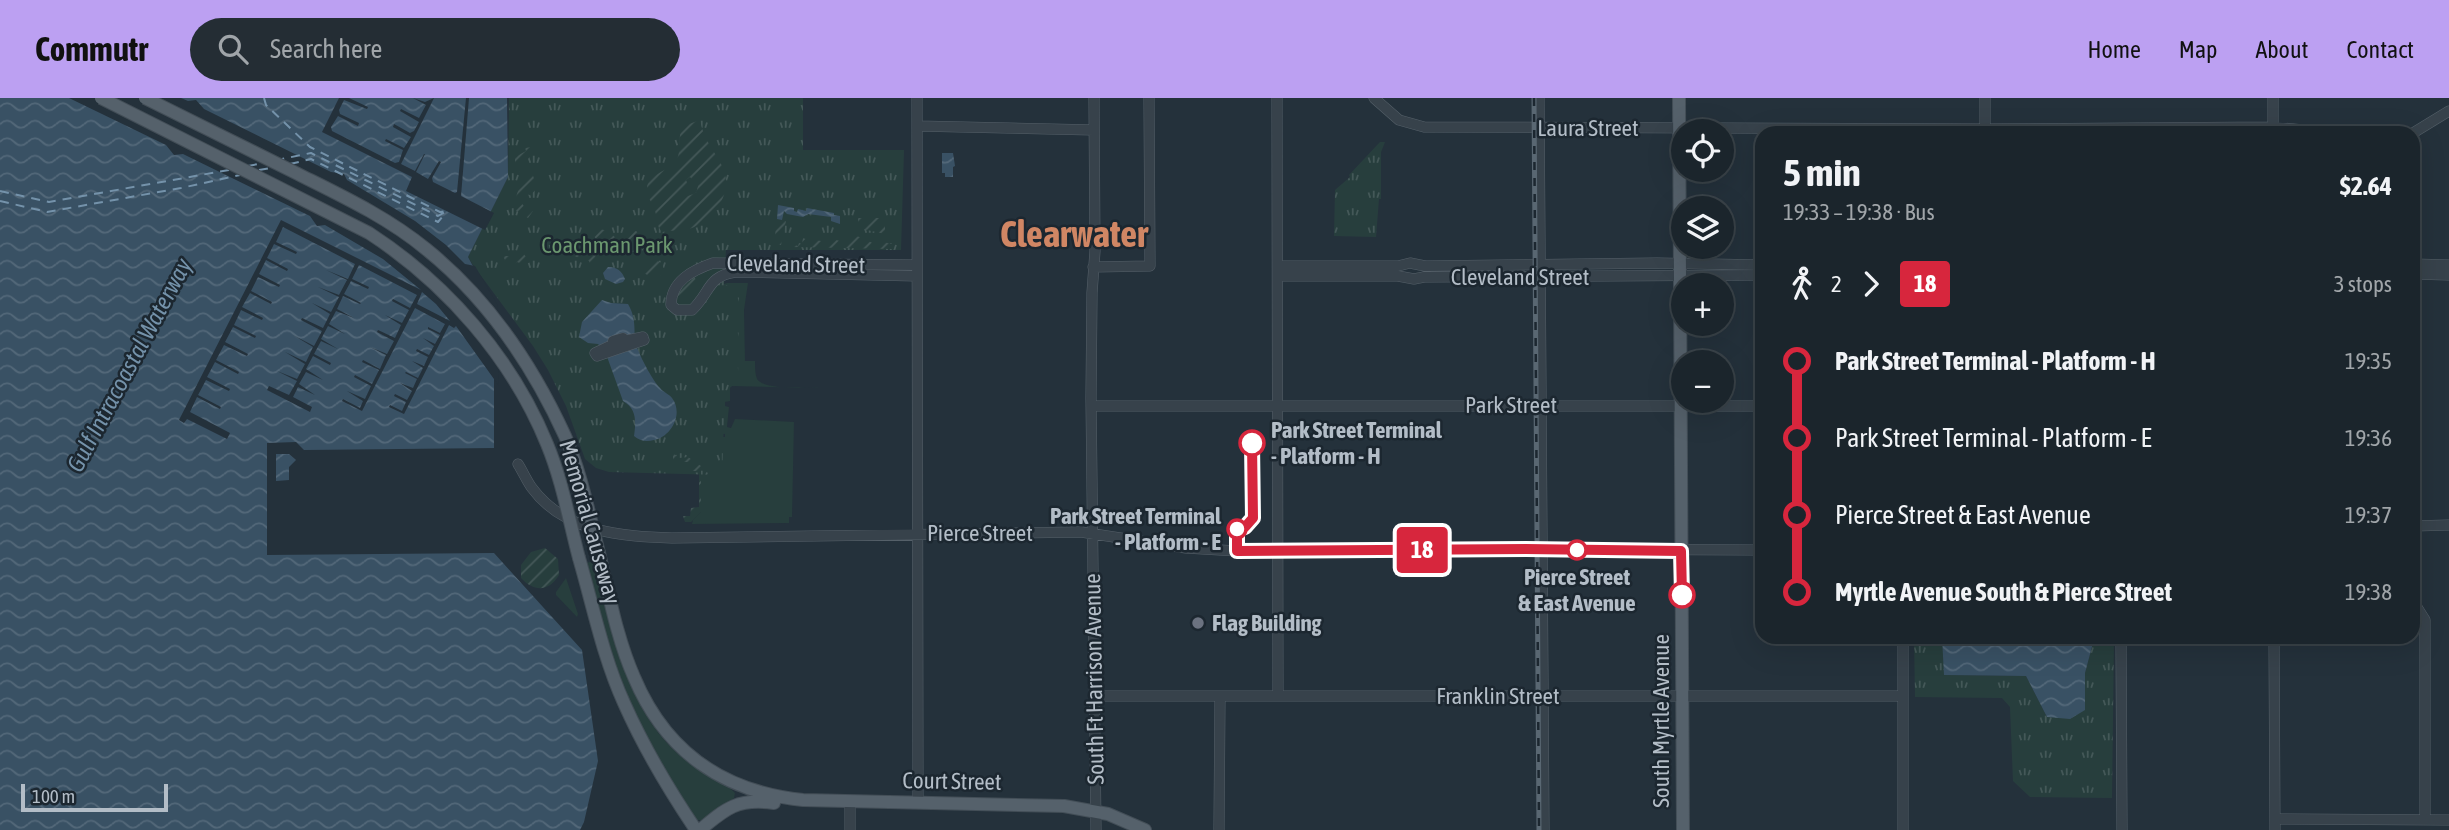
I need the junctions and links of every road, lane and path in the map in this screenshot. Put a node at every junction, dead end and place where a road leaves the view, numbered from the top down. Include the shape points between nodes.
1 (102, 98) edge
2 (145, 98) edge
3 (917, 98) edge
4 (1094, 98) edge
5 (1149, 98) edge
6 (1277, 98) edge
7 (1374, 98) edge
8 (1539, 98) edge
9 (1679, 98) edge
10 (1985, 98) edge
11 (2273, 98) edge
12 (2449, 111) edge
13 (1679, 119) edge
14 (917, 126) junction
15 (1985, 126) edge
16 (2273, 126) edge
17 (1671, 128) edge
18 (1539, 129) junction
19 (1734, 129) edge
20 (1755, 129) edge
21 (2420, 129) edge
22 (1094, 130) junction
23 (1679, 182) edge
24 (1540, 264) junction
25 (2420, 264) edge
26 (1755, 265) edge
27 (2449, 265) edge
28 (1680, 270) junction
29 (694, 271) junction
30 (916, 271) junction
31 (1278, 271) junction
32 (1093, 272) junction
33 (2420, 274) edge
34 (1755, 275) edge
35 (2449, 275) edge
36 (1540, 277) junction
37 (710, 284) junction
38 (1680, 350) edge
39 (1278, 405) junction
40 (1540, 405) junction
41 (1671, 405) edge
42 (1091, 406) junction
43 (1734, 406) edge
44 (1755, 406) edge
45 (1680, 413) edge
46 (518, 464) dead end
47 (2449, 525) edge
48 (2420, 526) edge
49 (1092, 532) junction
50 (917, 533) junction
51 (1755, 550) edge
52 (1278, 551) junction
53 (1542, 551) junction
54 (1681, 551) junction
55 (2420, 612) edge
56 (1903, 644) edge
57 (2121, 644) edge
58 (2274, 644) edge
59 (1094, 696) junction
60 (1220, 696) junction
61 (1279, 696) junction
62 (1543, 696) junction
63 (1682, 696) junction
64 (1903, 696) junction
65 (754, 791) joint
66 (850, 801) junction
67 (918, 801) junction
68 (1095, 810) junction
69 (2426, 820) junction
70 (2449, 821) edge
71 (2275, 825) edge
72 (698, 830) edge
73 (850, 830) edge
74 (1096, 830) edge
75 (1145, 830) edge
76 (1219, 830) edge
77 (1544, 830) edge
78 (1683, 830) edge
79 (1903, 830) edge
80 (2122, 830) edge

1 - 72 main road, Memorial Causeway, bridge via 369,233 437,286 475,327 522,394 547,443 623,702 656,766
2 - 65 main road, Memorial Causeway, bridge via 379,215 426,249 469,289 523,358 565,436 628,662 647,705 697,762
3 - 14 street
4 - 22 street, South Ft Harrison Avenue
5 - 32 street via 1150,266
6 - 31 street
7 - 18 street, Laura Street via 1399,120 1424,127
8 - 18 street
9 - 13 main road, South Myrtle Avenue
10 - 15 street
11 - 16 street
12 - 21 street
14 - 22 street
14 - 30 street
17 - 18 street, Laura Street
18 - 24 street
19 - 20 street, Laura Street
22 - 32 street, South Ft Harrison Avenue
23 - 28 main road, South Myrtle Avenue
24 - 28 street, Cleveland Street
24 - 31 street, Cleveland Street via 1410,263
24 - 36 street
25 - 27 street
26 - 28 street
28 - 34 street, Cleveland Street
28 - 36 street, Cleveland Street
28 - 38 main road, South Myrtle Avenue
29 - 30 street, Cleveland Street via 724,262
29 - 37 street
29 - 37 street, Cleveland Street via 673,289 670,305 692,310
30 - 37 street, Cleveland Street via 736,272 722,274
30 - 50 street
31 - 36 street, Cleveland Street via 1414,279
31 - 39 street
32 - 42 street, South Ft Harrison Avenue
33 - 35 street
36 - 40 street
39 - 40 street, Park Street
39 - 42 street, Park Street
39 - 52 street
40 - 41 street, Park Street
40 - 53 street
42 - 49 street, South Ft Harrison Avenue
43 - 44 street, Park Street
45 - 54 main road, South Myrtle Avenue
46 - 50 street, Pierce Street via 533,490 556,510 578,524 620,536
47 - 48 street
49 - 50 street, Pierce Street
49 - 52 street, Pierce Street via 1186,548
49 - 59 street, South Ft Harrison Avenue
50 - 67 street
51 - 54 street, Pierce Street
52 - 53 street, Pierce Street
52 - 61 street
53 - 54 street, Pierce Street
53 - 62 street
54 - 63 main road, South Myrtle Avenue
55 - 69 street via 2425,620
56 - 64 street
57 - 80 street
58 - 71 street
59 - 60 street, Franklin Street
59 - 68 street, South Ft Harrison Avenue
60 - 61 street, Franklin Street
60 - 76 street
61 - 62 street, Franklin Street
62 - 63 street, Franklin Street
62 - 77 street
63 - 64 street, Franklin Street
63 - 78 main road, South Myrtle Avenue
64 - 79 street
65 - 66 main road, Court Street
66 - 67 main road, Court Street
66 - 72 main road via 828,807 743,802 728,807
66 - 73 street
67 - 68 main road, Court Street
68 - 74 street, South Ft Harrison Avenue
68 - 75 main road, Court Street
69 - 70 street
69 - 71 street

